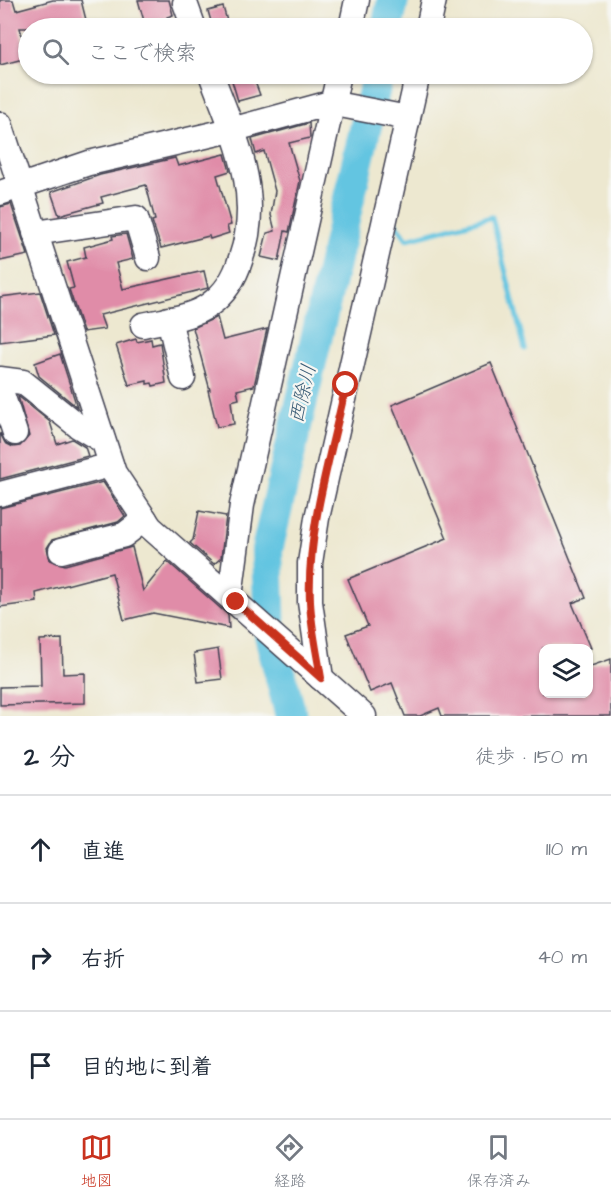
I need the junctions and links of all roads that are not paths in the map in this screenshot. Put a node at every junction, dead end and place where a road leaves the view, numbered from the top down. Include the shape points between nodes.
1 (357, 0) edge
2 (434, 0) edge
3 (185, 3) dead end
4 (190, 18) edge
5 (353, 18) edge
6 (430, 18) edge
7 (215, 84) edge
8 (338, 84) edge
9 (415, 84) edge
10 (336, 103) junction
11 (403, 117) junction
12 (0, 124) edge
13 (231, 130) junction
14 (11, 190) edge
15 (35, 233) junction
16 (148, 258) dead end
17 (169, 319) junction
18 (143, 325) dead end
19 (183, 378) dead end
20 (0, 379) edge
21 (0, 388) edge
22 (15, 433) dead end
23 (103, 441) junction
24 (111, 465) junction
25 (0, 494) edge
26 (145, 519) junction
27 (62, 551) dead end
28 (233, 600) junction
29 (315, 672) junction
30 (364, 716) edge

1 - 5 street
2 - 6 street
3 - 4 street
7 - 13 street
8 - 10 street
9 - 11 street
10 - 11 street
10 - 13 street
10 - 28 street via 242,505
11 - 29 street via 316,518 310,563
12 - 14 street
13 - 14 street via 90,163
13 - 17 street via 247,175 250,200 243,252 233,281 207,307
14 - 15 street
15 - 16 street via 136,218
15 - 23 street
17 - 18 street
17 - 19 street
20 - 23 street via 23,382
21 - 22 street
23 - 24 street
24 - 25 street
24 - 26 street
26 - 27 street via 124,535
26 - 28 street
28 - 29 street
29 - 30 street

